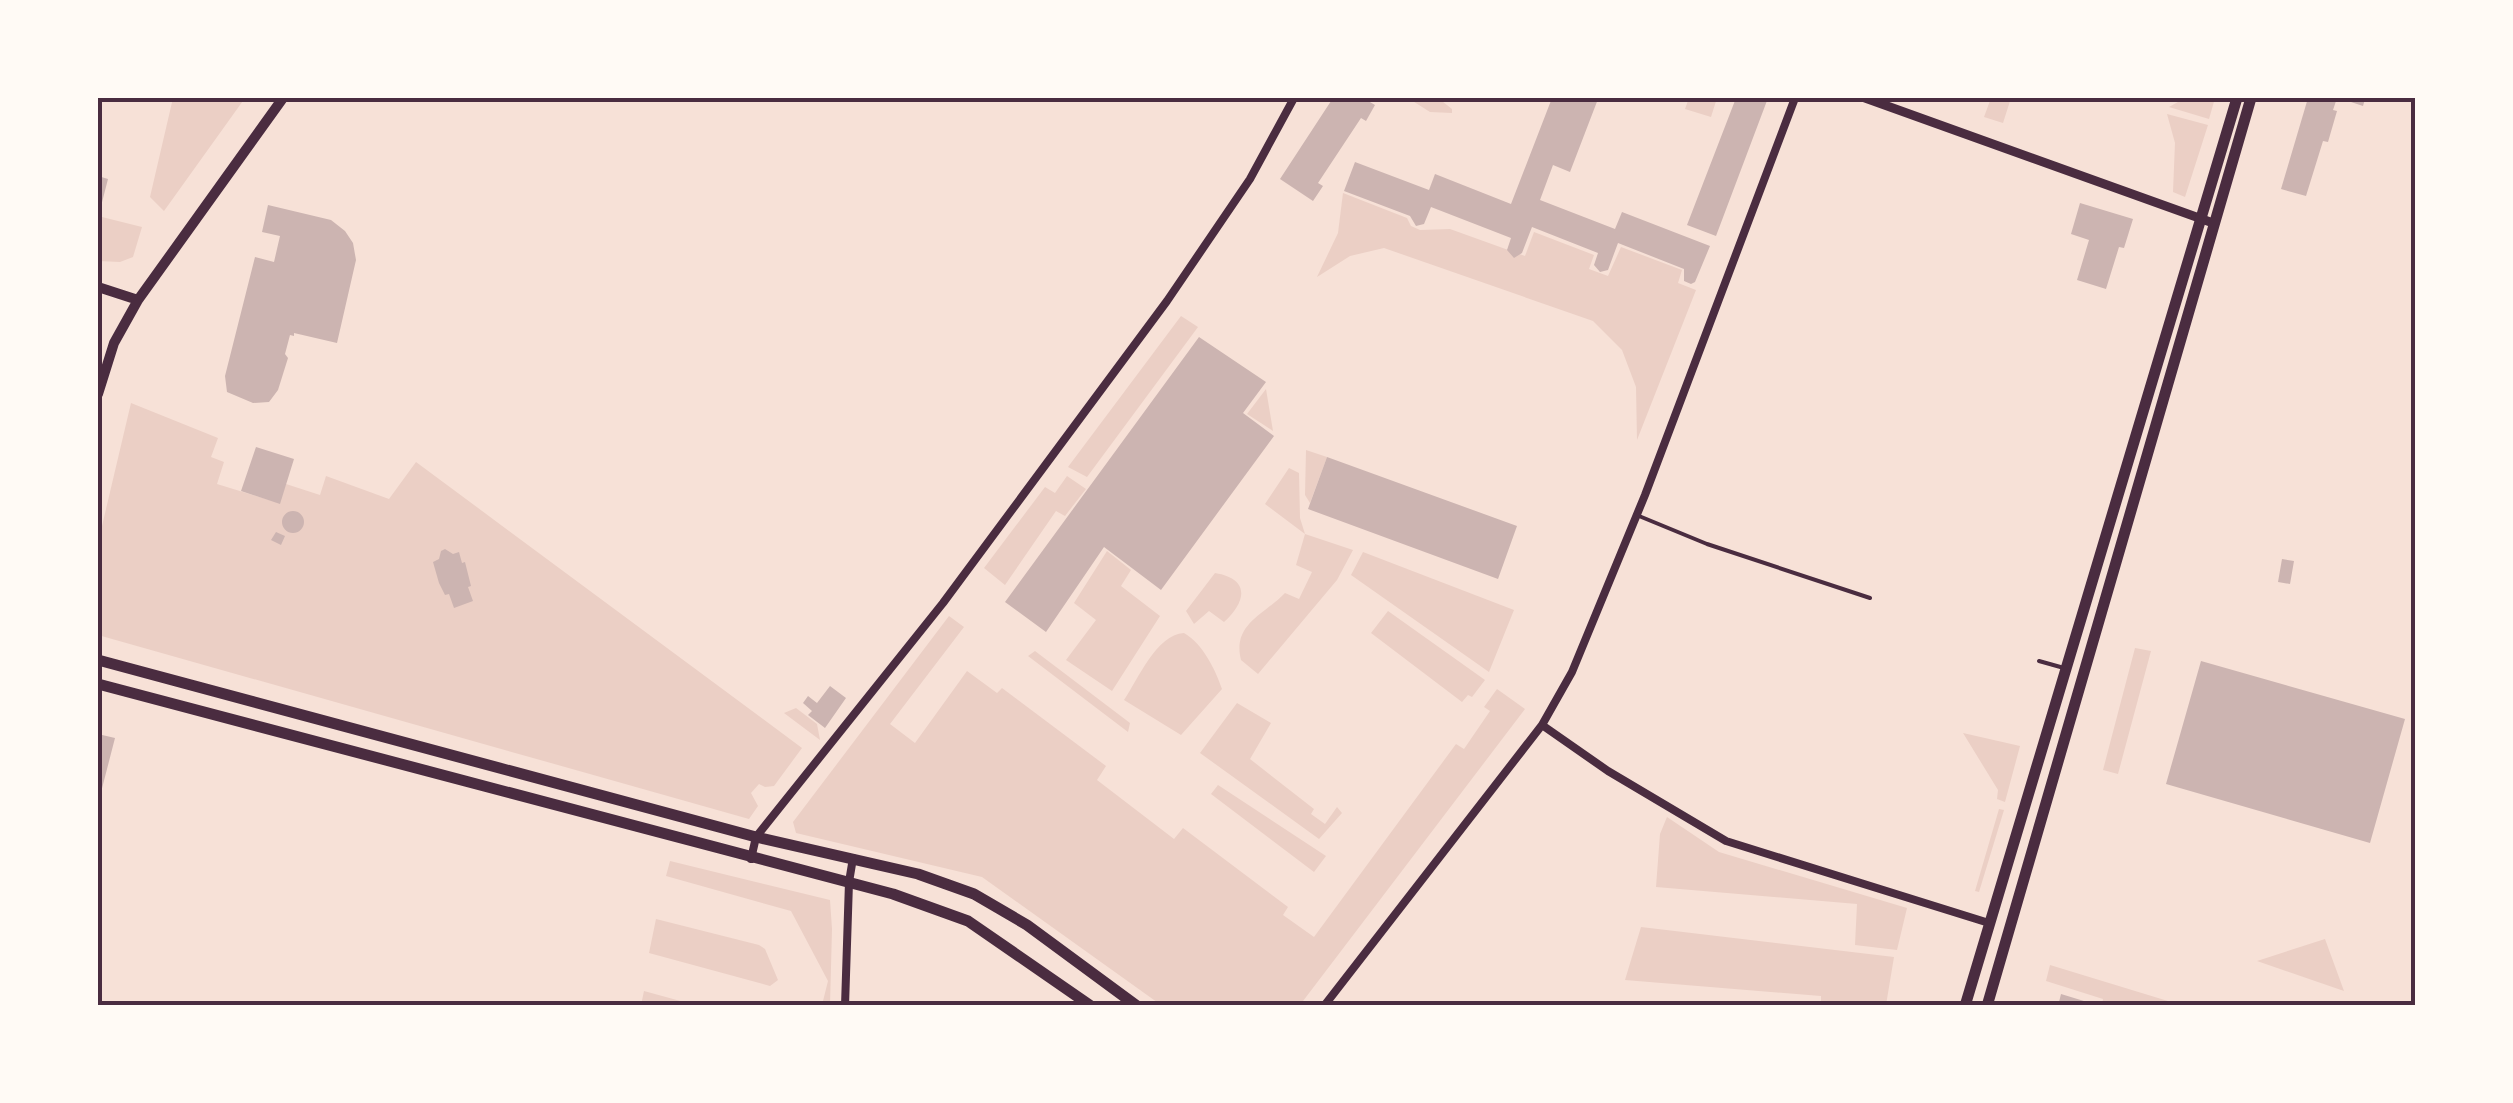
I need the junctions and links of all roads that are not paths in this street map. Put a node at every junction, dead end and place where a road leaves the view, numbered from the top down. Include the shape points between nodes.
1 (284, 98) edge
2 (1294, 98) edge
3 (1795, 98) edge
4 (1865, 98) edge
5 (2237, 98) edge
6 (2251, 98) edge
7 (2208, 220) junction
8 (98, 287) edge
9 (138, 300) junction
10 (98, 394) edge
11 (1636, 516) junction
12 (1870, 598) dead end
13 (98, 660) edge
14 (2040, 661) dead end
15 (2068, 670) junction
16 (98, 684) edge
17 (1542, 725) junction
18 (756, 836) junction
19 (752, 858) junction
20 (854, 858) junction
21 (849, 882) junction
22 (1989, 923) junction
23 (845, 1006) edge
24 (1091, 1006) edge
25 (1137, 1006) edge
26 (1324, 1006) edge
27 (1962, 1006) edge
28 (1989, 1006) edge

1 - 9 main road
2 - 18 street via 1250,179 1167,301 944,603
3 - 11 street
4 - 7 street
5 - 7 main road
6 - 7 main road
7 - 15 main road
7 - 28 main road
8 - 9 main road
9 - 10 main road via 114,343
11 - 12 lane
11 - 17 street via 1572,672
13 - 18 main road
14 - 15 lane
15 - 22 main road
16 - 19 main road
17 - 22 street via 1726,842
17 - 26 street
18 - 19 street
18 - 20 main road
19 - 21 main road
20 - 21 street
20 - 25 main road via 974,894
21 - 23 street
21 - 24 main road via 968,921
22 - 27 main road

